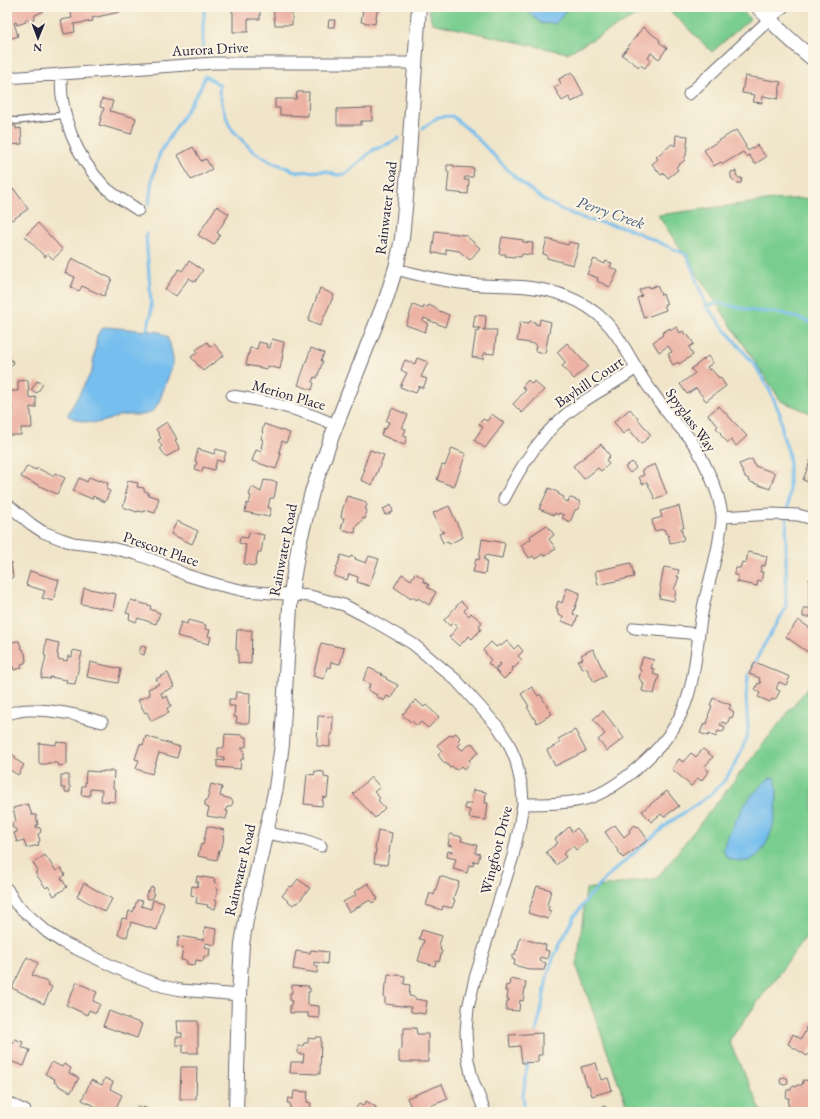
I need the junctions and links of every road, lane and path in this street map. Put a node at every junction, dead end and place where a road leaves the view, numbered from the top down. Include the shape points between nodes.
1 (419, 7) edge
2 (758, 7) edge
3 (784, 7) edge
4 (769, 20) junction
5 (813, 59) edge
6 (415, 63) junction
7 (61, 74) junction
8 (7, 78) edge
9 (689, 94) dead end
10 (65, 116) junction
11 (7, 120) edge
12 (138, 210) dead end
13 (395, 269) junction
14 (636, 368) junction
15 (232, 396) dead end
16 (336, 425) junction
17 (504, 499) dead end
18 (7, 504) edge
19 (722, 517) junction
20 (813, 519) edge
21 (291, 594) junction
22 (634, 628) dead end
23 (699, 634) junction
24 (7, 714) edge
25 (102, 722) dead end
26 (523, 804) junction
27 (266, 833) junction
28 (321, 846) dead end
29 (7, 890) edge
30 (239, 994) junction
31 (7, 1104) edge
32 (24, 1112) edge
33 (236, 1112) edge
34 (485, 1112) edge

1 - 6 street, Rainwater Road
2 - 4 street
3 - 4 street
4 - 5 street
4 - 9 street
6 - 7 street, Aurora Drive via 235,62
6 - 13 street, Rainwater Road via 406,197 402,238
7 - 8 street, Aurora Drive
7 - 10 street via 60,87
10 - 11 lane
10 - 12 street via 72,138 88,168 105,187
13 - 14 street, Spyglass Way via 452,282 534,288 564,295 596,313 610,327 623,343
13 - 16 street, Rainwater Road via 387,296
14 - 17 street, Bayhill Court via 598,391 559,420 529,456
14 - 19 street, Spyglass Way via 696,448 714,484
15 - 16 street, Merion Place via 281,405
16 - 21 street, Rainwater Road via 306,516
18 - 21 street, Prescott Place via 44,532 73,543 136,554 186,575 219,585 245,591
19 - 20 street via 771,514
19 - 23 street, Spyglass Way via 718,549
21 - 26 street, Wingfoot Drive via 344,605 413,644 456,680 498,727 509,744 516,761
21 - 27 street, Rainwater Road via 282,744
22 - 23 street
23 - 26 street, Spyglass Way via 693,675 680,717 649,757 627,777 588,798 569,802
24 - 25 street via 28,710 48,711 83,716
26 - 34 street, Wingfoot Drive via 513,856 468,1008 468,1060
27 - 28 street via 305,840
27 - 30 street, Rainwater Road via 246,920
29 - 30 street via 16,904 57,939 127,973 162,986
30 - 33 street, Rainwater Road
31 - 32 street

